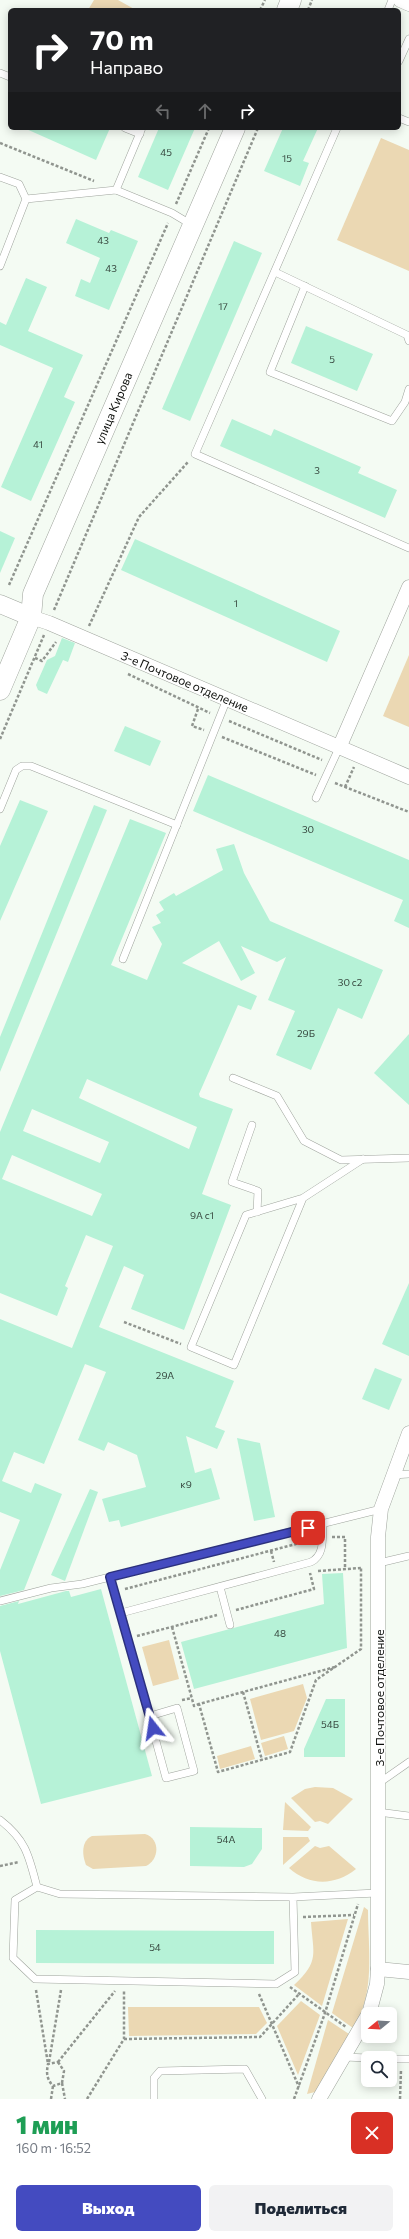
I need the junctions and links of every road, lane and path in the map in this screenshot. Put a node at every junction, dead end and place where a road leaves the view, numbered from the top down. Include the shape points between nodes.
1 (400, 0) edge
2 (409, 4) edge
3 (409, 39) edge
4 (401, 57) edge
5 (208, 130) edge
6 (234, 130) edge
7 (257, 130) edge
8 (336, 130) edge
9 (141, 131) edge
10 (0, 144) edge
11 (0, 177) edge
12 (116, 190) junction
13 (26, 199) junction
14 (172, 214) junction
15 (193, 225) junction
16 (0, 266) edge
17 (275, 272) junction
18 (306, 286) junction
19 (409, 336) edge
20 (409, 389) edge
21 (195, 454) junction
22 (409, 548) edge
23 (9, 585) dead end
24 (409, 587) edge
25 (0, 604) edge
26 (40, 620) junction
27 (58, 638) dead end
28 (84, 638) junction
29 (16, 651) junction
30 (35, 658) junction
31 (127, 674) dead end
32 (0, 690) edge
33 (227, 699) junction
34 (199, 709) junction
35 (220, 717) junction
36 (213, 734) junction
37 (0, 738) edge
38 (339, 748) junction
39 (322, 765) dead end
40 (319, 770) dead end
41 (317, 775) junction
42 (409, 778) edge
43 (325, 779) junction
44 (316, 798) dead end
45 (0, 809) edge
46 (409, 812) edge
47 (177, 825) junction
48 (123, 959) dead end
49 (233, 1078) dead end
50 (252, 1125) dead end
51 (409, 1158) edge
52 (363, 1160) junction
53 (304, 1198) junction
54 (257, 1212) junction
55 (124, 1322) dead end
56 (191, 1347) junction
57 (409, 1434) edge
58 (409, 1474) edge
59 (392, 1475) junction
60 (381, 1509) junction
61 (323, 1524) junction
62 (322, 1538) junction
63 (409, 1556) edge
64 (379, 1565) junction
65 (361, 1568) junction
66 (345, 1569) junction
67 (110, 1577) junction
68 (220, 1587) junction
69 (0, 1601) edge
70 (125, 1612) junction
71 (227, 1612) junction
72 (230, 1625) dead end
73 (172, 1627) junction
74 (136, 1637) junction
75 (138, 1644) dead end
76 (335, 1667) junction
77 (243, 1692) junction
78 (199, 1704) junction
79 (150, 1716) junction
80 (262, 1760) junction
81 (409, 1762) edge
82 (378, 1783) junction
83 (378, 1812) junction
84 (409, 1816) edge
85 (0, 1820) edge
86 (29, 1859) junction
87 (0, 1866) edge
88 (37, 1887) junction
89 (377, 1893) junction
90 (360, 1894) junction
91 (294, 1897) junction
92 (354, 1915) junction
93 (294, 1918) junction
94 (378, 1969) junction
95 (409, 1972) edge
96 (34, 1979) junction
97 (63, 1980) junction
98 (124, 1981) junction
99 (281, 1981) junction
100 (255, 1984) junction
101 (299, 1994) junction
102 (370, 2007) edge
103 (325, 2013) junction
104 (272, 2024) junction
105 (361, 2030) edge
106 (358, 2036) junction
107 (124, 2040) junction
108 (344, 2057) junction
109 (361, 2058) edge
110 (397, 2059) edge
111 (401, 2059) junction
112 (409, 2059) edge
113 (58, 2062) junction
114 (48, 2064) junction
115 (62, 2083) junction
116 (53, 2086) junction
117 (299, 2087) junction
118 (51, 2099) edge
119 (65, 2099) edge
120 (87, 2099) edge
121 (154, 2099) edge
122 (262, 2099) edge
123 (294, 2099) edge
124 (319, 2099) edge
125 (400, 2099) edge

1 - 2 street
3 - 4 lane
5 - 14 path
6 - 15 main road, улица Кирова
7 - 26 path
8 - 17 lane
9 - 12 lane
10 - 12 path
11 - 13 lane via 19,184
12 - 13 lane
12 - 14 lane
13 - 16 lane
14 - 15 lane
14 - 23 path
15 - 26 main road, улица Кирова via 32,594
17 - 18 lane
17 - 21 lane
18 - 19 lane
18 - 20 lane via 270,372 392,421 405,402
21 - 22 lane
21 - 28 path via 139,516
24 - 38 street
25 - 26 street
26 - 28 street, 3-е Почтовое отделение
26 - 29 main road, улица Кирова
26 - 30 path
27 - 30 path via 42,661
28 - 33 street, 3-е Почтовое отделение
29 - 30 path
29 - 32 main road, улица Кирова
30 - 37 path
31 - 34 path
33 - 35 lane
33 - 38 street, 3-е Почтовое отделение
34 - 35 path
34 - 36 path via 192,726
35 - 36 lane
35 - 39 path via 324,760
36 - 41 path
36 - 47 lane
38 - 42 street, 3-е Почтовое отделение
38 - 43 lane
40 - 41 path
41 - 43 path
43 - 44 lane
43 - 46 path
45 - 47 lane via 16,770 22,766 31,766
47 - 48 lane
49 - 52 lane via 277,1096 304,1141 341,1160
50 - 54 lane via 232,1182 258,1191
51 - 52 lane
52 - 53 lane
53 - 54 lane
53 - 56 lane via 234,1365
54 - 56 lane via 246,1215
55 - 56 path
57 - 59 street, 3-е Почтовое отделение
58 - 59 lane
59 - 60 street, 3-е Почтовое отделение
60 - 61 lane
60 - 64 street, 3-е Почтовое отделение
61 - 62 lane
61 - 67 lane
62 - 66 path via 345,1537
62 - 68 lane via 321,1552 318,1558 311,1562
62 - 70 path via 123,1590
63 - 64 lane
64 - 65 path
64 - 82 street, 3-е Почтовое отделение
65 - 66 path
65 - 76 path via 360,1649
66 - 71 path via 310,1573 314,1589
67 - 69 lane
67 - 70 lane
68 - 70 lane
68 - 71 lane
70 - 74 path
70 - 79 lane
71 - 72 lane
71 - 73 path
73 - 74 path
73 - 78 path via 194,1706
74 - 75 path
76 - 77 path
76 - 80 path via 316,1680 290,1752
77 - 78 path
77 - 80 path
78 - 80 path via 218,1772
79 - 79 lane via 166,1778 194,1771 177,1708
81 - 82 lane
82 - 83 street, 3-е Почтовое отделение
83 - 84 lane
83 - 89 street, 3-е Почтовое отделение
85 - 86 lane via 20,1838
86 - 87 path
86 - 88 lane
88 - 91 lane via 60,1894
88 - 96 lane via 15,1900 13,1958
89 - 90 lane
89 - 94 street, 3-е Почтовое отделение
90 - 91 lane
90 - 92 path
91 - 93 lane
92 - 93 path
92 - 103 path
93 - 99 lane via 295,1972
94 - 95 street
94 - 102 street, 3-е Почтовое отделение
96 - 97 lane
96 - 114 path
97 - 98 lane
97 - 114 path
98 - 100 lane
98 - 107 path
98 - 113 path
99 - 100 lane via 276,1984
99 - 101 path
100 - 104 path
101 - 103 path
101 - 104 path
103 - 106 path
103 - 117 path
104 - 107 path via 260,2037
104 - 117 path
105 - 106 street, 3-е Почтовое отделение
106 - 108 street, 3-е Почтовое отделение
107 - 120 path
108 - 109 lane
108 - 124 street, 3-е Почтовое отделение
110 - 111 lane
111 - 112 lane
111 - 125 path
113 - 114 path
113 - 115 path via 64,2071
114 - 116 path via 48,2080
115 - 116 path
115 - 119 path
116 - 118 path
117 - 123 path
121 - 122 lane via 154,2078 160,2071 245,2069

